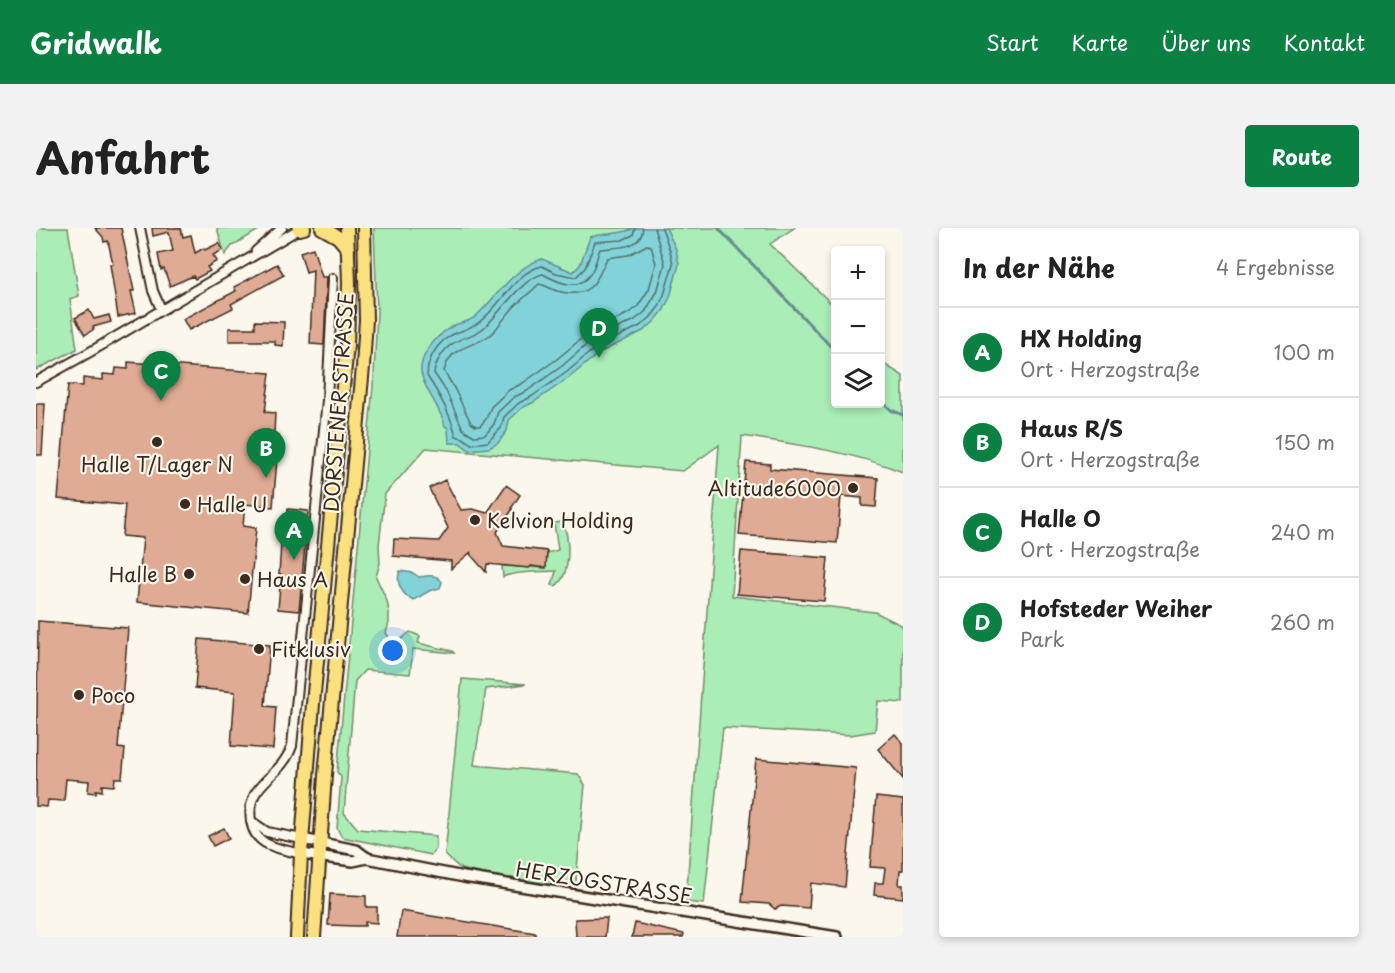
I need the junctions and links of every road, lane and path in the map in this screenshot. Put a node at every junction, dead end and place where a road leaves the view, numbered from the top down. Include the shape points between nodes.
1 (140, 228) edge
2 (282, 228) edge
3 (301, 228) edge
4 (322, 228) edge
5 (347, 228) edge
6 (364, 228) edge
7 (348, 249) junction
8 (245, 261) junction
9 (333, 278) dead end
10 (161, 309) junction
11 (36, 382) edge
12 (251, 821) junction
13 (302, 839) junction
14 (320, 843) junction
15 (301, 854) junction
16 (319, 856) junction
17 (367, 858) junction
18 (297, 937) edge
19 (314, 937) edge
20 (837, 937) edge

1 - 10 street via 153,291
2 - 8 street
3 - 8 street
4 - 7 main road via 338,237
5 - 7 main road, DORSTENER STRASSE
6 - 14 main road, DORSTENER STRASSE via 363,368
7 - 13 main road, DORSTENER STRASSE via 347,345
8 - 10 street
9 - 12 street via 308,603 292,746 281,766 251,799
10 - 11 street
12 - 13 street, HERZOGSTRASSE via 267,832
12 - 15 street, HERZOGSTRASSE via 252,831 263,842
13 - 14 street, HERZOGSTRASSE
13 - 15 main road, DORSTENER STRASSE
14 - 16 main road, DORSTENER STRASSE
14 - 17 street, HERZOGSTRASSE via 356,850
15 - 16 street, HERZOGSTRASSE
15 - 18 main road, DORSTENER STRASSE
16 - 17 street, HERZOGSTRASSE via 352,861
16 - 19 main road, DORSTENER STRASSE
17 - 20 street, HERZOGSTRASSE

